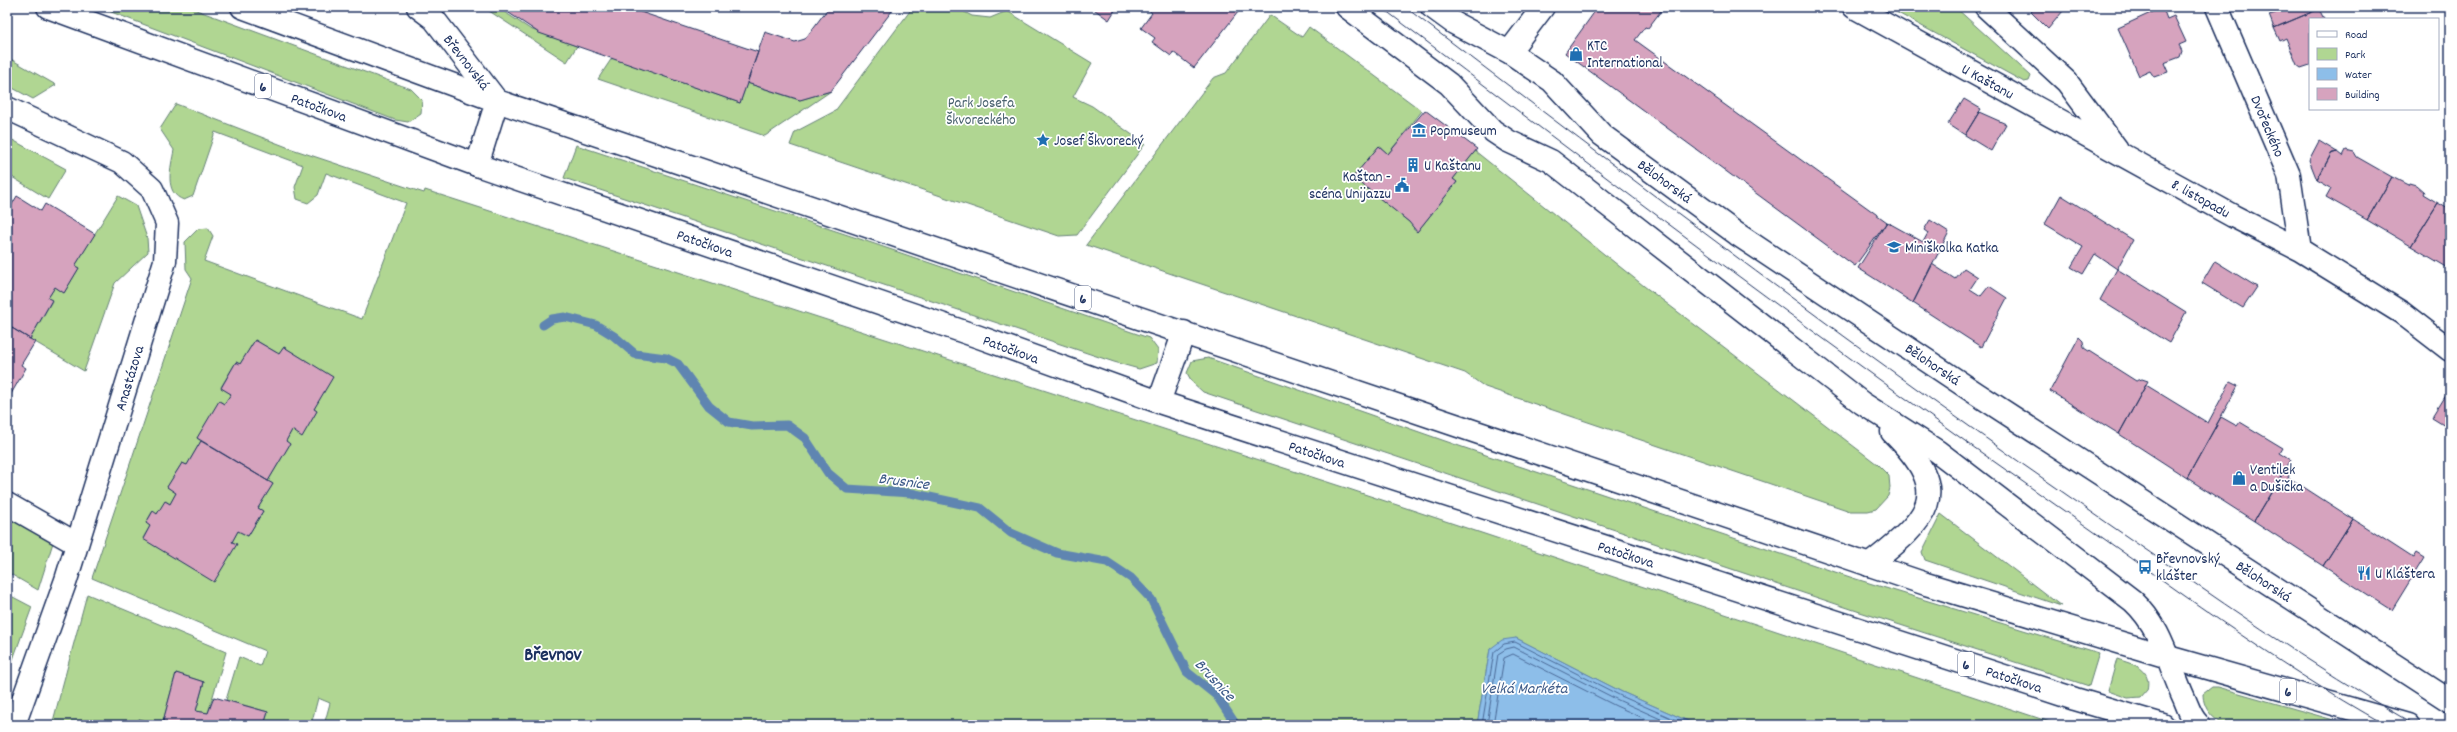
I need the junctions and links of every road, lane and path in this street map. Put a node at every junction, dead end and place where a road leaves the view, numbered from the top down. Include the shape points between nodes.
1 (48, 7) edge
2 (242, 7) edge
3 (418, 7) edge
4 (1347, 7) edge
5 (1432, 7) edge
6 (1544, 7) edge
7 (1854, 7) edge
8 (1986, 7) edge
9 (2217, 7) edge
10 (1509, 52) junction
11 (498, 101) junction
12 (7, 108) edge
13 (2122, 155) junction
14 (477, 166) junction
15 (2300, 250) junction
16 (1184, 332) junction
17 (2450, 350) edge
18 (1159, 402) junction
19 (1862, 403) junction
20 (7, 504) edge
21 (77, 544) junction
22 (1869, 565) junction
23 (2168, 658) junction
24 (2450, 701) edge
25 (14, 725) edge
26 (2163, 725) edge
27 (2198, 725) edge
28 (2408, 725) edge

1 - 14 street, Patočkova / 6
2 - 11 street, 6
3 - 11 street, Břevnovská via 434,19
4 - 19 street via 1449,84 1493,130 1508,141 1551,161
5 - 10 street, Bělohorská via 1454,24
6 - 10 street
7 - 13 street, U Kaštanu
8 - 13 street, 8. listopadu via 2066,82
9 - 15 street, Dvořeckého via 2289,175
10 - 24 street, Bělohorská via 1552,81 1602,135 1737,234 1977,394
11 - 14 street
11 - 16 street, 6
12 - 21 street, Anastázova via 122,162 152,189 167,223 165,261
13 - 15 street, 8. listopadu
14 - 18 street, Patočkova / 6
15 - 17 street, 8. listopadu via 2402,312
16 - 18 street
16 - 22 street, 6
18 - 26 street, Patočkova / 6 via 2081,701
19 - 22 street via 1915,457 1925,472 1930,493 1920,518 1911,530
19 - 23 street via 1937,451 2133,601 2155,627
20 - 21 street
21 - 25 street, Anastázova
22 - 23 street, 6
23 - 27 street
23 - 28 street, 6

